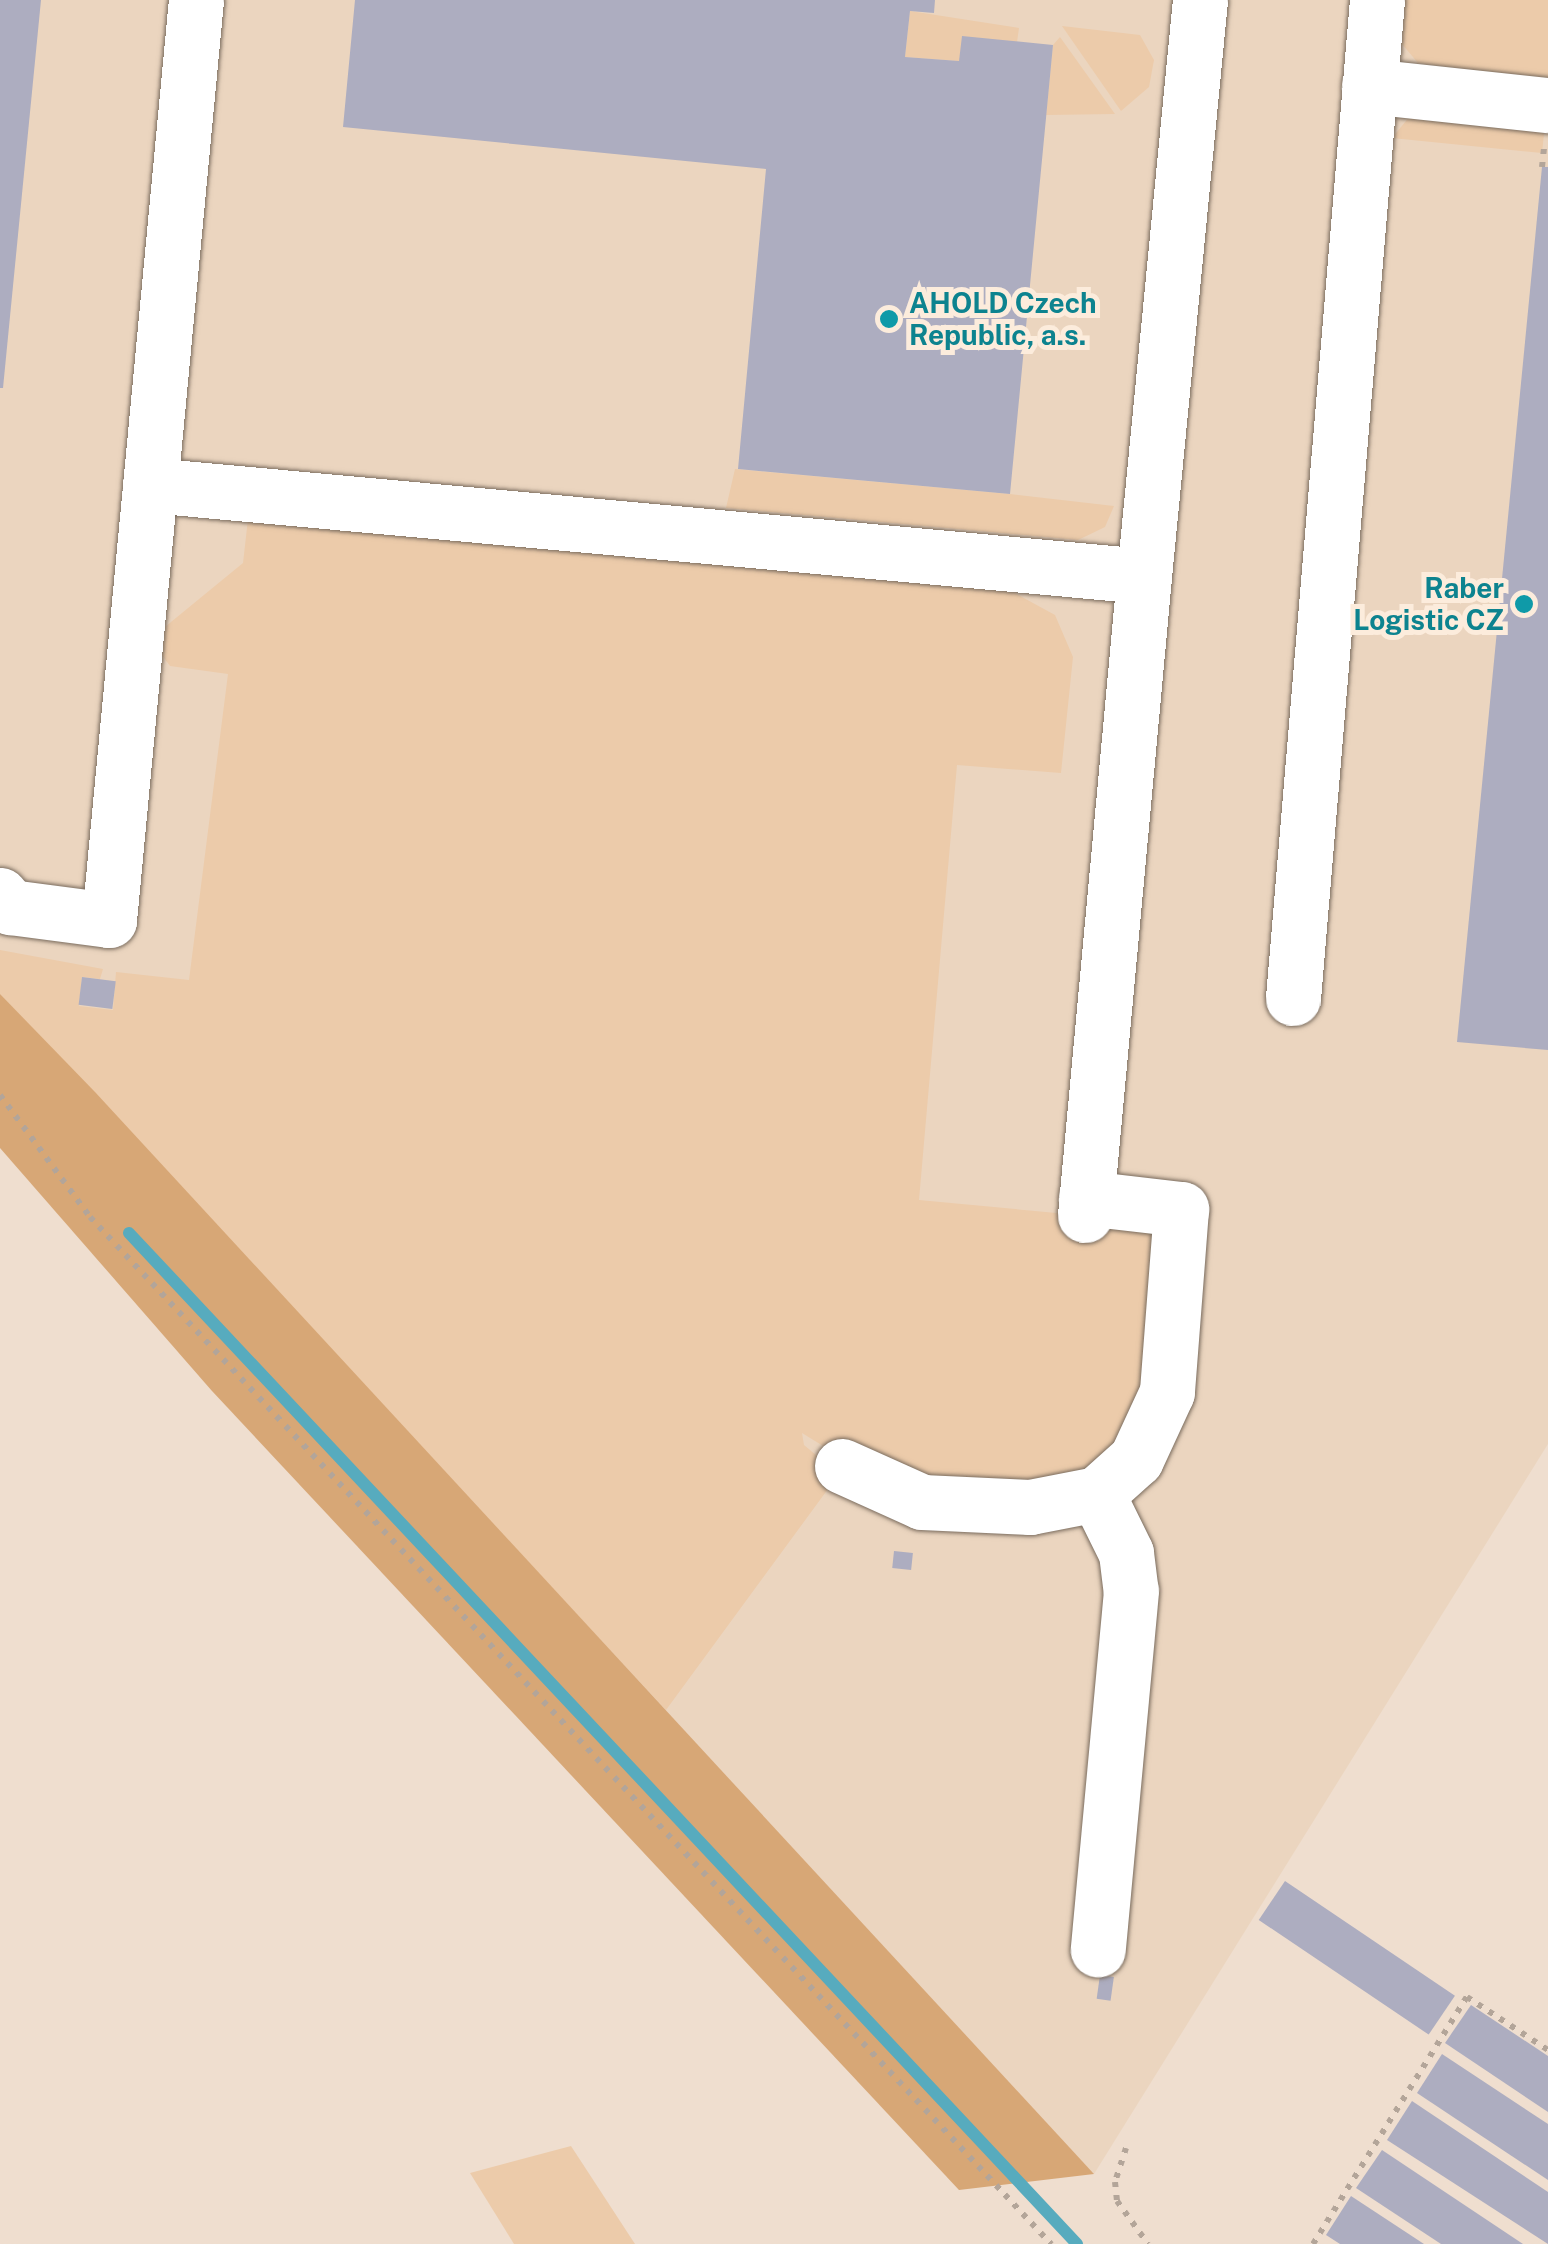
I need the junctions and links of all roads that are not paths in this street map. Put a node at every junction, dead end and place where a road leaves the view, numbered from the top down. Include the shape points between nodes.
1 (196, 0) edge
2 (1200, 0) edge
3 (1377, 0) edge
4 (1369, 86) junction
5 (1548, 105) edge
6 (150, 485) junction
7 (1144, 576) junction
8 (0, 895) edge
9 (1293, 998) dead end
10 (842, 1466) dead end
11 (1097, 1494) junction
12 (1098, 1949) dead end

1 - 6 lane
2 - 7 lane
3 - 4 lane
4 - 5 lane
4 - 9 lane
6 - 7 lane
6 - 8 lane via 108,920 10,907
7 - 11 lane via 1085,1206 1181,1209 1167,1392 1136,1459
10 - 11 lane via 922,1502 1030,1506
11 - 12 lane via 1126,1553 1131,1591

